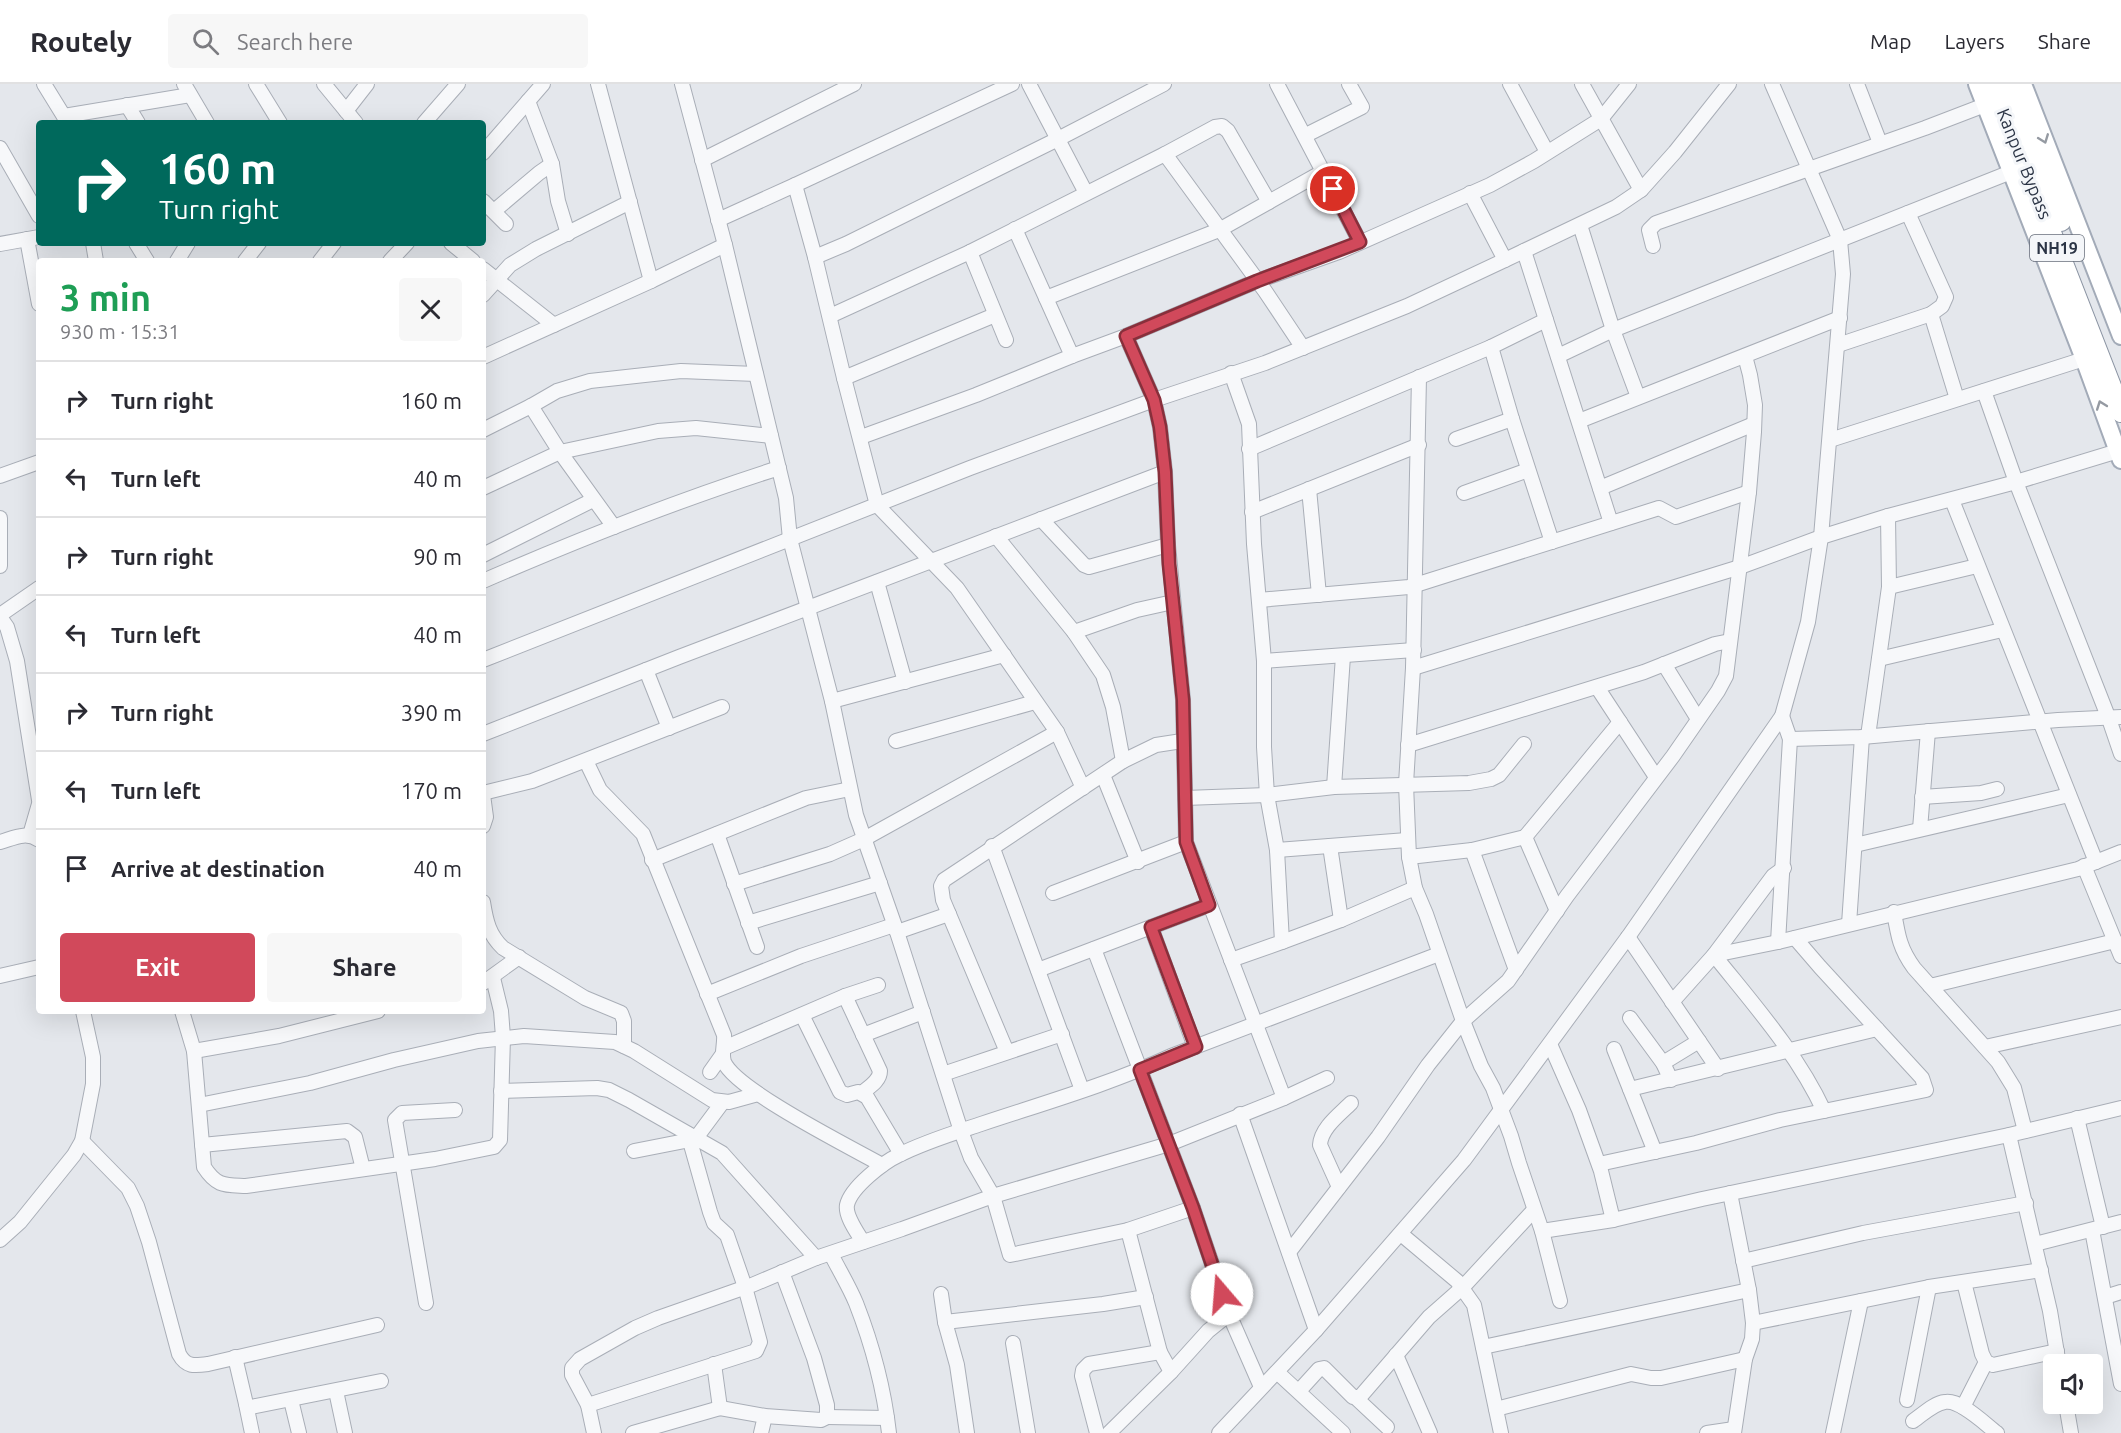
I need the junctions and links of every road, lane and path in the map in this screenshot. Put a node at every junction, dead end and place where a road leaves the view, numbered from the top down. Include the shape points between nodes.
1 (44, 84) edge
2 (256, 84) edge
3 (324, 84) edge
4 (367, 84) edge
5 (458, 84) edge
6 (543, 84) edge
7 (598, 84) edge
8 (682, 84) edge
9 (822, 84) edge
10 (854, 84) edge
11 (1012, 84) edge
12 (1029, 84) edge
13 (1164, 84) edge
14 (1277, 84) edge
15 (1349, 84) edge
16 (1510, 84) edge
17 (1582, 84) edge
18 (1629, 84) edge
19 (1729, 84) edge
20 (1772, 84) edge
21 (1857, 84) edge
22 (1977, 84) edge
23 (1993, 84) edge
24 (2008, 84) edge
25 (2023, 84) edge
26 (187, 89) edge
27 (830, 96) junction
28 (528, 101) junction
29 (127, 105) junction
30 (1985, 105) junction
31 (346, 111) junction
32 (66, 119) edge
33 (1601, 119) junction
34 (136, 120) edge
35 (205, 120) edge
36 (278, 120) edge
37 (354, 120) edge
38 (427, 120) edge
39 (1306, 135) junction
40 (1058, 140) junction
41 (1880, 143) junction
42 (0, 148) edge
43 (486, 150) edge
44 (1547, 152) junction
45 (1165, 154) junction
46 (702, 160) junction
47 (552, 164) junction
48 (1810, 168) junction
49 (1324, 171) junction
50 (2011, 172) junction
51 (795, 185) junction
52 (1641, 190) junction
53 (1470, 193) junction
54 (1086, 194) junction
55 (630, 202) junction
56 (1269, 202) junction
57 (486, 204) edge
58 (36, 211) edge
59 (494, 211) junction
60 (1908, 213) junction
61 (718, 220) junction
62 (506, 224) dead end
63 (1580, 225) junction
64 (1015, 229) junction
65 (1218, 230) junction
66 (568, 234) junction
67 (33, 238) edge
68 (1840, 240) junction
69 (1360, 242) junction
70 (0, 244) edge
71 (725, 245) junction
72 (256, 246) edge
73 (332, 246) edge
74 (404, 246) edge
75 (455, 246) edge
76 (1653, 246) dead end
77 (1524, 251) junction
78 (970, 252) junction
79 (815, 257) junction
80 (246, 258) edge
81 (322, 258) edge
82 (393, 258) edge
83 (469, 258) edge
84 (1505, 260) junction
85 (36, 271) edge
86 (486, 271) edge
87 (497, 280) junction
88 (651, 281) junction
89 (1257, 281) junction
90 (486, 292) edge
91 (1046, 298) junction
92 (1931, 314) junction
93 (995, 315) junction
94 (830, 316) junction
95 (1840, 318) junction
96 (1546, 320) junction
97 (554, 325) junction
98 (1613, 330) junction
99 (1126, 336) junction
100 (2121, 336) edge
101 (1006, 340) dead end
102 (1838, 345) junction
103 (1491, 347) junction
104 (1303, 348) junction
105 (486, 356) edge
106 (1072, 356) junction
107 (1558, 356) junction
108 (1744, 356) junction
109 (2084, 359) junction
110 (1231, 373) junction
111 (756, 374) junction
112 (2121, 375) edge
113 (1419, 376) junction
114 (844, 378) junction
115 (1984, 391) junction
116 (1638, 397) junction
117 (1958, 399) junction
118 (1154, 400) junction
119 (531, 406) junction
120 (2121, 412) edge
121 (1512, 419) junction
122 (1579, 421) junction
123 (1754, 424) junction
124 (486, 428) edge
125 (771, 436) junction
126 (861, 436) junction
127 (1456, 439) dead end
128 (1830, 440) junction
129 (1419, 444) junction
130 (1249, 449) junction
131 (560, 452) junction
132 (2119, 455) edge
133 (36, 463) edge
134 (779, 468) junction
135 (1528, 470) junction
136 (1165, 472) junction
137 (0, 476) edge
138 (2016, 482) junction
139 (486, 487) edge
140 (1600, 488) junction
141 (1309, 489) junction
142 (1749, 492) junction
143 (1464, 493) dead end
144 (593, 500) junction
145 (1952, 500) junction
146 (877, 505) junction
147 (1252, 512) junction
148 (1888, 516) junction
149 (0, 518) edge
150 (1041, 519) junction
151 (1611, 523) junction
152 (614, 527) junction
153 (996, 536) junction
154 (1821, 537) junction
155 (790, 538) junction
156 (1552, 542) junction
157 (1168, 545) junction
158 (486, 554) edge
159 (932, 561) junction
160 (0, 566) edge
161 (1977, 566) junction
162 (1740, 567) junction
163 (486, 579) edge
164 (877, 582) junction
165 (1415, 585) junction
166 (1889, 587) junction
167 (36, 590) edge
168 (1319, 596) junction
169 (1259, 600) junction
170 (1173, 602) junction
171 (808, 608) junction
172 (0, 616) edge
173 (2002, 630) junction
174 (1074, 632) junction
175 (1730, 641) junction
176 (1414, 650) junction
177 (1004, 655) junction
178 (1342, 656) junction
179 (486, 659) edge
180 (1878, 659) junction
181 (1264, 662) junction
182 (1664, 664) junction
183 (1413, 668) junction
184 (646, 670) junction
185 (905, 682) junction
186 (1597, 687) junction
187 (832, 701) junction
188 (1035, 702) junction
189 (722, 707) dead end
190 (1782, 716) junction
191 (2115, 718) edge
192 (1698, 719) junction
193 (1620, 722) junction
194 (2040, 722) junction
195 (669, 728) junction
196 (1928, 731) junction
197 (1057, 732) junction
198 (486, 734) edge
199 (1865, 736) junction
200 (1790, 739) junction
201 (896, 741) dead end
202 (1182, 741) junction
203 (1524, 744) dead end
204 (1408, 745) junction
205 (2121, 754) edge
206 (586, 761) junction
207 (1123, 761) junction
208 (1103, 775) junction
209 (1656, 777) junction
210 (36, 781) edge
211 (1406, 784) junction
212 (1334, 787) junction
213 (1083, 788) junction
214 (850, 789) junction
215 (1997, 789) dead end
216 (486, 793) edge
217 (1267, 795) junction
218 (2069, 795) junction
219 (1922, 797) junction
220 (1185, 798) junction
221 (1920, 829) junction
222 (717, 834) junction
223 (35, 837) edge
224 (1525, 837) junction
225 (864, 839) junction
226 (1407, 840) junction
227 (0, 842) edge
228 (1186, 842) junction
229 (1855, 845) junction
230 (992, 846) junction
231 (1330, 846) junction
232 (1277, 850) junction
233 (1472, 850) junction
234 (2121, 852) edge
235 (1409, 857) junction
236 (652, 860) junction
237 (1138, 862) junction
238 (2090, 864) junction
239 (1784, 868) junction
240 (880, 883) junction
241 (734, 884) junction
242 (1415, 888) junction
243 (1053, 893) dead end
244 (1209, 905) junction
245 (1557, 911) junction
246 (1894, 912) junction
247 (949, 914) junction
248 (486, 918) edge
249 (1341, 920) junction
250 (748, 923) junction
251 (1849, 924) junction
252 (1151, 927) junction
253 (896, 929) junction
254 (1628, 937) junction
255 (1795, 938) junction
256 (2115, 941) junction
257 (1282, 942) junction
258 (1778, 942) junction
259 (757, 947) dead end
260 (1094, 949) junction
261 (1439, 954) junction
262 (1714, 955) junction
263 (2121, 956) edge
264 (519, 957) junction
265 (1231, 960) junction
266 (36, 968) edge
267 (1038, 970) junction
268 (1516, 970) junction
269 (0, 976) edge
270 (488, 980) edge
271 (878, 985) dead end
272 (1930, 986) junction
273 (707, 994) junction
274 (845, 996) junction
275 (1672, 1002) junction
276 (923, 1012) junction
277 (84, 1014) edge
278 (183, 1014) edge
279 (366, 1014) edge
280 (802, 1015) junction
281 (2121, 1017) edge
282 (1629, 1018) dead end
283 (1463, 1021) junction
284 (1257, 1023) junction
285 (1876, 1029) junction
286 (1062, 1034) junction
287 (863, 1035) junction
288 (503, 1037) junction
289 (1699, 1041) junction
290 (1550, 1044) junction
291 (624, 1046) junction
292 (1196, 1047) junction
293 (1985, 1047) junction
294 (1614, 1049) dead end
295 (1789, 1049) junction
296 (194, 1051) junction
297 (723, 1051) junction
298 (1007, 1052) junction
299 (1663, 1063) junction
300 (1718, 1069) junction
301 (1140, 1070) junction
302 (710, 1072) dead end
303 (943, 1074) junction
304 (1327, 1078) dead end
305 (1671, 1080) junction
306 (1630, 1089) junction
307 (1082, 1090) junction
308 (501, 1091) junction
309 (862, 1093) junction
310 (758, 1094) junction
311 (1284, 1098) junction
312 (722, 1102) junction
313 (1351, 1103) dead end
314 (200, 1105) junction
315 (2121, 1108) edge
316 (454, 1110) dead end
317 (1501, 1111) junction
318 (1824, 1111) junction
319 (1240, 1114) junction
320 (2077, 1118) junction
321 (961, 1131) junction
322 (2025, 1131) junction
323 (2009, 1135) junction
324 (692, 1137) junction
325 (82, 1141) junction
326 (1169, 1144) junction
327 (202, 1145) junction
328 (634, 1151) dead end
329 (1655, 1152) junction
330 (901, 1154) junction
331 (403, 1164) junction
332 (1599, 1164) junction
333 (882, 1165) junction
334 (363, 1169) junction
335 (1339, 1187) junction
336 (1730, 1193) junction
337 (993, 1196) junction
338 (2026, 1203) junction
339 (1193, 1208) junction
340 (1534, 1210) junction
341 (1613, 1220) junction
342 (2121, 1222) edge
343 (2097, 1228) junction
344 (1128, 1230) junction
345 (1542, 1231) junction
346 (1401, 1234) junction
347 (0, 1241) edge
348 (863, 1242) junction
349 (2035, 1244) junction
350 (1289, 1252) junction
351 (831, 1254) junction
352 (816, 1258) junction
353 (1743, 1261) junction
354 (2041, 1270) junction
355 (782, 1272) junction
356 (1964, 1282) junction
357 (745, 1287) junction
358 (1463, 1287) junction
359 (1929, 1287) junction
360 (1749, 1290) junction
361 (2121, 1292) edge
362 (941, 1294) dead end
363 (1146, 1297) junction
364 (2105, 1297) junction
365 (1560, 1300) dead end
366 (1861, 1301) junction
367 (426, 1304) dead end
368 (1228, 1314) junction
369 (945, 1322) junction
370 (1753, 1323) junction
371 (377, 1325) dead end
372 (1316, 1330) junction
373 (1013, 1343) dead end
374 (1484, 1347) junction
375 (2118, 1347) edge
376 (1160, 1352) junction
377 (1396, 1354) junction
378 (2057, 1354) edge
379 (236, 1357) junction
380 (1745, 1359) junction
381 (2043, 1360) edge
382 (1986, 1362) junction
383 (714, 1364) junction
384 (1171, 1372) junction
385 (1277, 1372) junction
386 (381, 1381) dead end
387 (2121, 1384) edge
388 (1261, 1387) junction
389 (336, 1390) junction
390 (1299, 1391) junction
391 (1356, 1398) junction
392 (291, 1400) junction
393 (1907, 1400) dead end
394 (246, 1404) junction
395 (588, 1405) junction
396 (1963, 1407) junction
397 (720, 1408) junction
398 (1496, 1410) junction
399 (2068, 1414) edge
400 (765, 1416) junction
401 (827, 1417) junction
402 (887, 1418) junction
403 (1913, 1421) dead end
404 (1387, 1427) dead end
405 (662, 1429) edge
406 (1333, 1430) edge
407 (1734, 1431) edge
408 (252, 1433) edge
409 (299, 1433) edge
410 (345, 1433) edge
411 (594, 1433) edge
412 (633, 1433) edge
413 (761, 1433) edge
414 (889, 1433) edge
415 (968, 1433) edge
416 (1029, 1433) edge
417 (1097, 1433) edge
418 (1109, 1433) edge
419 (1219, 1433) edge
420 (1430, 1433) edge
421 (1501, 1433) edge
422 (1707, 1433) edge
423 (1833, 1433) edge
424 (1997, 1433) edge
425 (2071, 1433) edge

1 - 32 street
2 - 36 street
3 - 31 street
4 - 31 street
5 - 38 street
6 - 28 street
7 - 55 street
8 - 46 street
9 - 27 street
10 - 27 street
11 - 51 street
12 - 40 street
13 - 40 street
14 - 39 street
15 - 39 street via 1362,107
16 - 44 street
17 - 33 street
18 - 33 street
19 - 52 street
20 - 48 street
21 - 41 street
22 - 30 main road
23 - 120 highway, Kanpur Bypass / NH19
24 - 112 highway, Kanpur Bypass / NH19
25 -> 100 main road
26 - 29 street
26 - 35 street
27 - 46 street
28 - 43 street
28 - 47 street
29 - 32 street
29 - 34 street
30 - 41 street
30 - 50 main road
31 - 37 street
33 - 44 street
33 - 52 street
39 - 49 street
40 - 54 street
40 - 79 street
41 - 48 street
42 - 58 street
44 - 53 street
45 - 54 street
45 - 56 street via 1221,126 1228,131
45 - 65 street
46 - 61 street
47 - 59 street
47 - 66 street
48 - 68 street
48 - 76 street via 1656,223 1649,230
49 - 56 street
49 - 69 street
50 - 60 street
50 - 109 main road
51 - 61 street
51 - 79 street
52 - 63 street
53 - 69 street
53 - 84 street
54 - 64 street
55 - 66 street
55 - 88 street
56 - 65 street
57 - 59 street
59 - 62 street
60 - 68 street
60 - 92 street via 1946,297
61 - 71 street
63 - 77 street
63 - 98 street
64 - 78 street
64 - 91 street
65 - 89 street
65 - 91 street
66 - 87 street via 510,265
67 - 70 street
67 - 85 street
68 - 95 street
68 - 98 street
69 - 89 street
71 - 88 street
71 - 111 street
72 - 80 street
73 - 81 street
74 - 82 street
75 - 83 street
77 - 84 street
77 - 96 street
78 - 93 street
78 - 94 street
79 - 94 street
84 - 104 street via 1407,306
86 - 87 street
87 - 90 street
87 - 97 street
88 - 97 street
89 - 99 street
89 - 104 street
91 - 106 street
92 - 102 street
92 - 117 street
93 - 101 street
93 - 114 street
94 - 114 street
95 - 102 street
95 - 108 street
96 - 103 street
96 - 107 street
97 - 105 street
98 - 107 street
98 - 116 street
99 - 106 street
99 - 118 street
102 - 128 street
103 - 113 street
103 - 121 street
104 - 110 street
106 - 126 street
107 - 122 street
108 - 116 street
108 - 123 street via 1755,405
109 - 115 street
132 -> 109 main road
110 - 118 street
110 - 130 street via 1249,424
111 - 119 street via 681,371 590,381 557,390
111 - 125 street
113 - 129 street
113 - 130 street
114 - 126 street
115 - 117 street
115 - 138 street
116 - 122 street
117 - 128 street
118 - 136 street
118 - 146 street
119 - 124 street
119 - 131 street
121 - 127 street
121 - 135 street
122 - 140 street
123 - 140 street
123 - 142 street
125 - 131 street via 696,428 658,431
125 - 134 street
126 - 146 street
128 - 154 street
129 - 141 street
129 - 165 street
130 - 147 street
131 - 139 street
131 - 144 street
132 - 138 street
133 - 137 street
134 - 152 street
134 - 155 street
135 - 143 street
135 - 156 street
136 - 150 street
136 - 157 street
138 - 145 street
138 - 191 street
140 - 151 street
141 - 147 street
141 - 168 street
142 - 151 street via 1676,517 1659,508
142 - 162 street
144 - 152 street
144 - 158 street
145 - 148 street
145 - 161 street
146 - 155 street
146 - 159 street
147 - 169 street
148 - 154 street
148 - 166 street
149 - 160 street
150 - 153 street
150 - 157 street via 1089,567
151 - 156 street
152 - 163 street
153 - 159 street
153 - 174 street
154 - 162 street
154 - 190 street via 1808,622
155 - 171 street
155 - 179 street
156 - 165 street
157 - 170 street
159 - 164 street
159 - 177 street via 957,588
161 - 166 street
161 - 173 street
162 - 175 street
162 - 183 street
164 - 171 street
164 - 185 street
165 - 168 street
165 - 176 street
166 - 180 street
167 - 172 street
168 - 169 street
169 - 181 street
170 - 174 street
170 - 202 street via 1183,700
171 - 184 street
171 - 187 street
172 - 210 street via 17,661
173 - 180 street
173 - 194 street
174 - 207 street via 1106,681
175 - 182 street
175 - 192 street via 1726,676
176 - 178 street
176 - 183 street
177 - 185 street
177 - 188 street
178 - 181 street
178 - 212 street
180 - 199 street
181 - 217 street
182 - 186 street
182 - 192 street
183 - 204 street
184 - 195 street
184 - 198 street
185 - 187 street
186 - 193 street
186 - 204 street
187 - 214 street
188 - 197 street
188 - 201 street
189 - 195 street
190 - 200 street
190 - 254 street
191 - 194 street
191 - 205 street
192 - 209 street
193 - 209 street
193 - 224 street
194 - 196 street
194 - 218 street
195 - 206 street
196 - 199 street
196 - 219 street
197 - 213 street
197 - 225 street
199 - 200 street
199 - 229 street
200 - 239 street
202 - 207 street via 1156,745
202 - 220 street
203 - 211 street via 1499,775 1491,778 1469,783
204 - 211 street
206 - 216 street
206 - 236 street via 600,790 643,834
207 - 208 street
208 - 213 street
208 - 237 street
209 - 245 street
211 - 212 street
211 - 226 street
212 - 217 street
213 - 230 street
214 - 222 street via 806,798
214 - 225 street
215 - 219 street
217 - 220 street
217 - 232 street
218 - 221 street
218 - 238 street
219 - 221 street
220 - 228 street
221 - 229 street
222 - 236 street
222 - 241 street
223 - 227 street via 22,835
224 - 233 street
224 - 245 street
225 - 240 street
225 - 241 street via 830,854
226 - 231 street
226 - 235 street
228 - 237 street
228 - 244 street
229 - 251 street
230 - 247 street via 944,880 943,900
230 - 267 street
231 - 232 street
231 - 249 street
232 - 257 street
233 - 235 street
233 - 268 street
234 - 238 street
235 - 242 street
236 - 273 street
237 - 243 street
238 - 246 street
238 - 256 street
239 - 258 street
239 - 262 street via 1773,876
240 - 250 street
240 - 253 street
241 - 250 street
242 - 249 street
242 - 261 street
244 - 252 street
244 - 265 street
245 - 268 street
246 - 251 street
246 - 272 street via 1904,954
247 - 253 street
247 - 298 street
248 - 264 street via 497,942
249 - 257 street
250 - 259 street
251 - 255 street
252 - 260 street
252 - 292 street
253 - 273 street via 801,956
253 - 276 street
254 - 275 street
254 - 290 street
255 - 258 street
255 - 285 street
256 - 263 street
256 - 272 street
257 - 265 street
258 - 262 street
260 - 267 street
260 - 301 street
261 - 283 street
261 - 284 street
262 - 275 street
262 - 295 street
264 - 270 street
264 - 291 street via 585,998 621,1013
265 - 284 street
266 - 269 street
267 - 286 street
268 - 283 street
270 - 288 street via 501,1011
271 - 274 street
272 - 293 street
273 - 297 street via 723,1035
274 - 280 street
274 - 287 street
275 - 289 street
276 - 287 street
276 - 303 street
277 - 325 street via 93,1057 93,1084
278 - 296 street
279 - 296 street via 279,1036
280 - 297 street
280 - 309 street via 840,1092
281 - 293 street
282 - 299 street
283 - 317 street
283 - 335 street
284 - 292 street
284 - 311 street
285 - 295 street
285 - 318 street via 1922,1078 1926,1090
286 - 298 street
286 - 307 street
287 - 309 street via 880,1076
288 - 291 street via 546,1036
288 - 308 street
288 - 314 street
289 - 299 street
289 - 300 street
290 - 317 street
290 - 332 street
291 - 312 street via 705,1096
292 - 301 street
293 - 322 street via 2014,1088
294 - 306 street
295 - 300 street
295 - 318 street
296 - 314 street
297 - 302 street
297 - 310 street via 725,1064
298 - 303 street
299 - 305 street
300 - 305 street
301 - 307 street
301 - 326 street
303 - 321 street
304 - 311 street
305 - 306 street
306 - 329 street
307 - 321 street
308 - 324 street via 609,1090
308 - 331 street via 500,1140 494,1147
309 - 330 street
310 - 312 street
310 - 333 street
311 - 319 street
312 - 324 street
313 - 335 street via 1321,1138 1320,1145
314 - 327 street
315 - 320 street
316 - 331 street via 397,1115
317 - 340 street
317 - 346 street
318 - 329 street
319 - 326 street
319 - 350 street
320 - 322 street
320 - 343 street
321 - 330 street
321 - 337 street
322 - 323 street
323 - 336 street
323 - 338 street
324 - 328 street
324 - 352 street via 722,1153
324 - 357 street via 714,1223 728,1235
325 - 347 street via 20,1222
325 - 379 street via 128,1188 137,1206 183,1362 191,1366
326 - 337 street
326 - 339 street
327 - 334 street via 346,1131 355,1137
327 - 334 street via 204,1167 222,1185 246,1186
329 - 332 street
330 - 333 street
331 - 334 street
331 - 367 street
332 - 341 street
333 - 348 street via 847,1204
335 - 350 street
336 - 341 street
336 - 353 street
337 - 344 street via 1010,1255
337 - 348 street
338 - 349 street
338 - 353 street via 1863,1233
339 - 344 street
339 - 368 street
340 - 345 street
340 - 358 street
341 - 345 street
342 - 343 street
343 - 349 street
343 - 364 street
344 - 363 street
345 - 365 street
346 - 358 street
346 - 372 street
348 - 351 street
349 - 354 street
350 - 372 street
351 - 352 street
351 - 402 street via 856,1303 878,1373
352 - 355 street
353 - 360 street
354 - 356 street
354 - 378 street
355 - 357 street
355 - 401 street via 814,1358
356 - 359 street
356 - 382 street
357 - 383 street via 759,1347
357 - 395 street via 634,1328 580,1359 572,1368 572,1375
358 - 374 street via 1474,1305
358 - 377 street
359 - 366 street
359 - 393 street
360 - 370 street
360 - 374 street
361 - 364 street
362 - 369 street
363 - 369 street
363 - 376 street
364 - 375 street
366 - 370 street
366 - 423 street
368 - 384 street
368 - 388 street
369 - 415 street via 957,1365
370 - 380 street
371 - 379 street
372 - 385 street
373 - 416 street
374 - 398 street
375 - 387 street
376 - 384 street
376 - 417 street via 1089,1364 1083,1370
377 - 391 street
377 - 420 street
379 - 394 street
380 - 398 street via 1661,1378 1631,1374
380 - 407 street
381 - 382 street via 1993,1365
382 - 396 street
383 - 395 street
383 - 397 street
384 - 418 street
385 - 388 street
385 - 390 street
386 - 389 street
388 - 419 street
389 - 392 street
389 - 410 street
390 - 391 street via 1324,1368
390 - 406 street
391 - 404 street
392 - 394 street via 259,1407
392 - 409 street
394 - 408 street
395 - 411 street
396 - 403 street via 1943,1402
396 - 424 street
397 - 400 street
397 - 405 street
398 - 421 street
399 - 425 street
400 - 401 street via 821,1420
400 - 413 street
401 - 402 street
402 - 414 street
405 - 412 street
407 - 422 street

